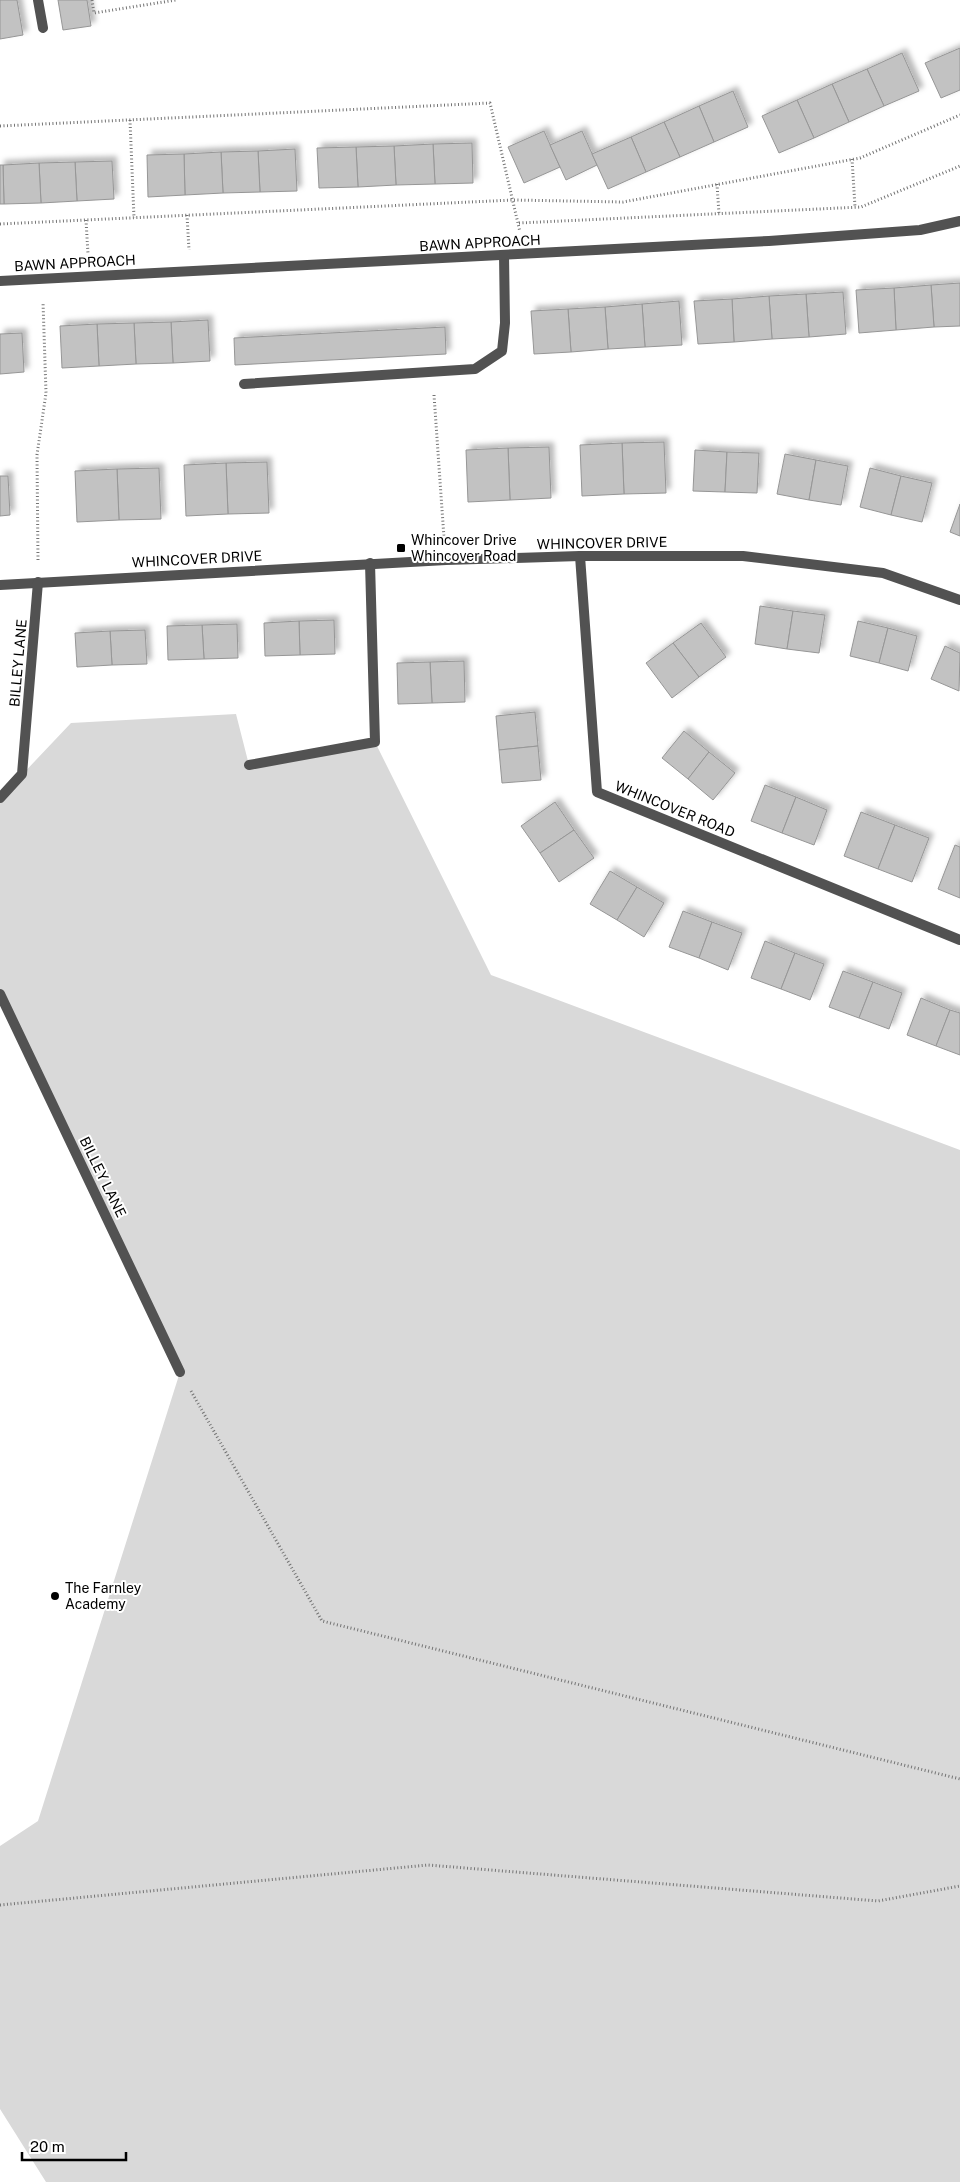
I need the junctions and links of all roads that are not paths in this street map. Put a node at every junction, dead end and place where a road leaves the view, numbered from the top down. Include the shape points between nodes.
1 (38, 0) edge
2 (43, 28) dead end
3 (960, 221) edge
4 (504, 255) junction
5 (0, 281) edge
6 (244, 384) dead end
7 (580, 556) junction
8 (370, 563) junction
9 (38, 582) junction
10 (0, 584) edge
11 (960, 600) edge
12 (249, 765) dead end
13 (0, 798) edge
14 (960, 940) edge
15 (0, 994) edge
16 (180, 1372) road end

1 - 2 street
3 - 4 street, BAWN APPROACH via 920,230
4 - 5 street, BAWN APPROACH
4 - 6 street via 502,351 475,369
7 - 8 street, WHINCOVER DRIVE
7 - 11 street, WHINCOVER DRIVE via 752,557 883,572
7 - 14 street, WHINCOVER ROAD via 597,792
8 - 9 street, WHINCOVER DRIVE
8 - 12 street via 375,742
9 - 10 street, WHINCOVER DRIVE
9 - 13 street, BILLEY LANE via 22,774
15 - 16 street, BILLEY LANE

